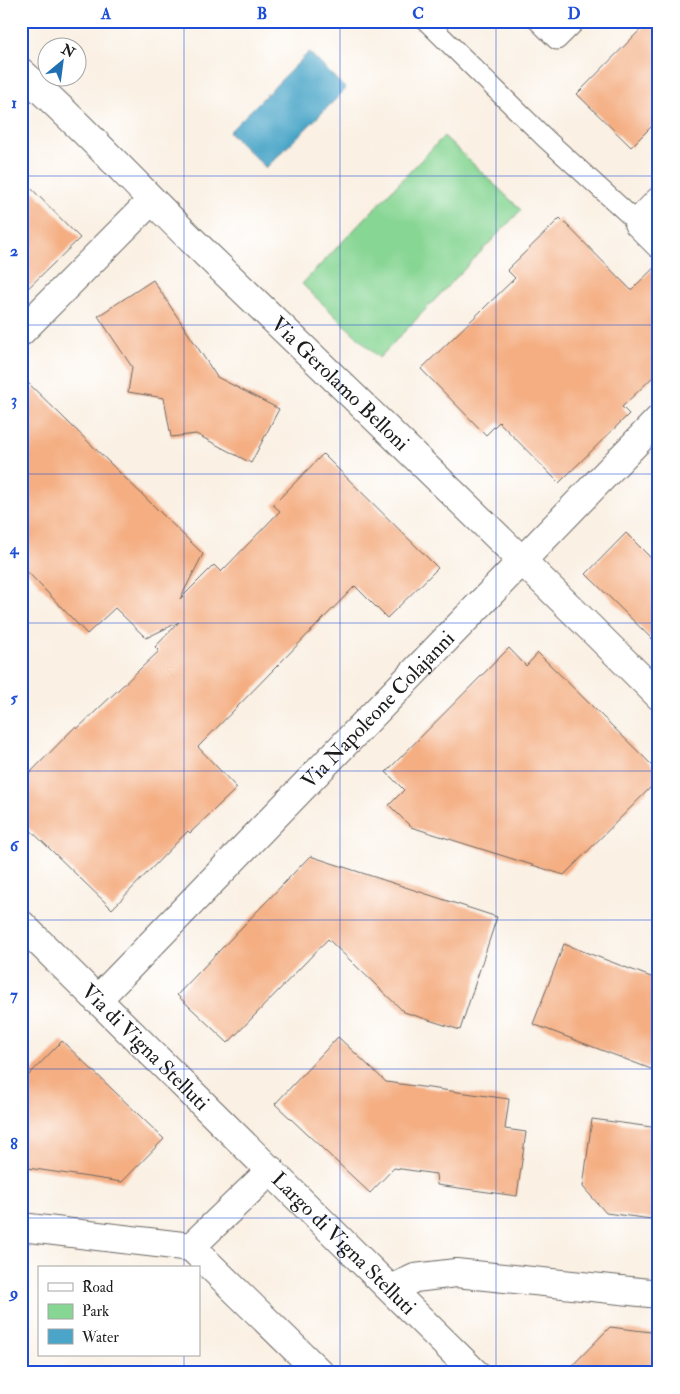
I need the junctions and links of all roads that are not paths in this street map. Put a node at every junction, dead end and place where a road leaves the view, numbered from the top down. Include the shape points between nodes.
1 (426, 21) edge
2 (538, 21) edge
3 (576, 21) edge
4 (21, 72) edge
5 (151, 201) junction
6 (659, 201) edge
7 (638, 223) junction
8 (659, 244) edge
9 (21, 332) edge
10 (659, 419) edge
11 (523, 560) junction
12 (659, 696) edge
13 (21, 924) edge
14 (97, 1000) junction
15 (271, 1170) junction
16 (21, 1227) edge
17 (192, 1247) junction
18 (391, 1289) junction
19 (659, 1294) edge
20 (320, 1373) edge
21 (475, 1373) edge

1 - 7 lane
2 - 3 lane via 557,40
4 - 5 street, Via Gerolamo Belloni
5 - 9 street
5 - 11 street, Via Gerolamo Belloni
6 - 7 street
7 - 8 street
10 - 11 street, Via Napoleone Colajanni
11 - 12 street, Via Gerolamo Belloni
11 - 14 street, Via Napoleone Colajanni
13 - 14 street, Via di Vigna Stelluti
14 - 15 street, Via di Vigna Stelluti
15 - 17 street, Largo di Vigna Stelluti
15 - 18 street, Largo di Vigna Stelluti
16 - 17 street
17 - 20 street
18 - 19 street via 415,1278 456,1273
18 - 21 street, Largo di Vigna Stelluti

